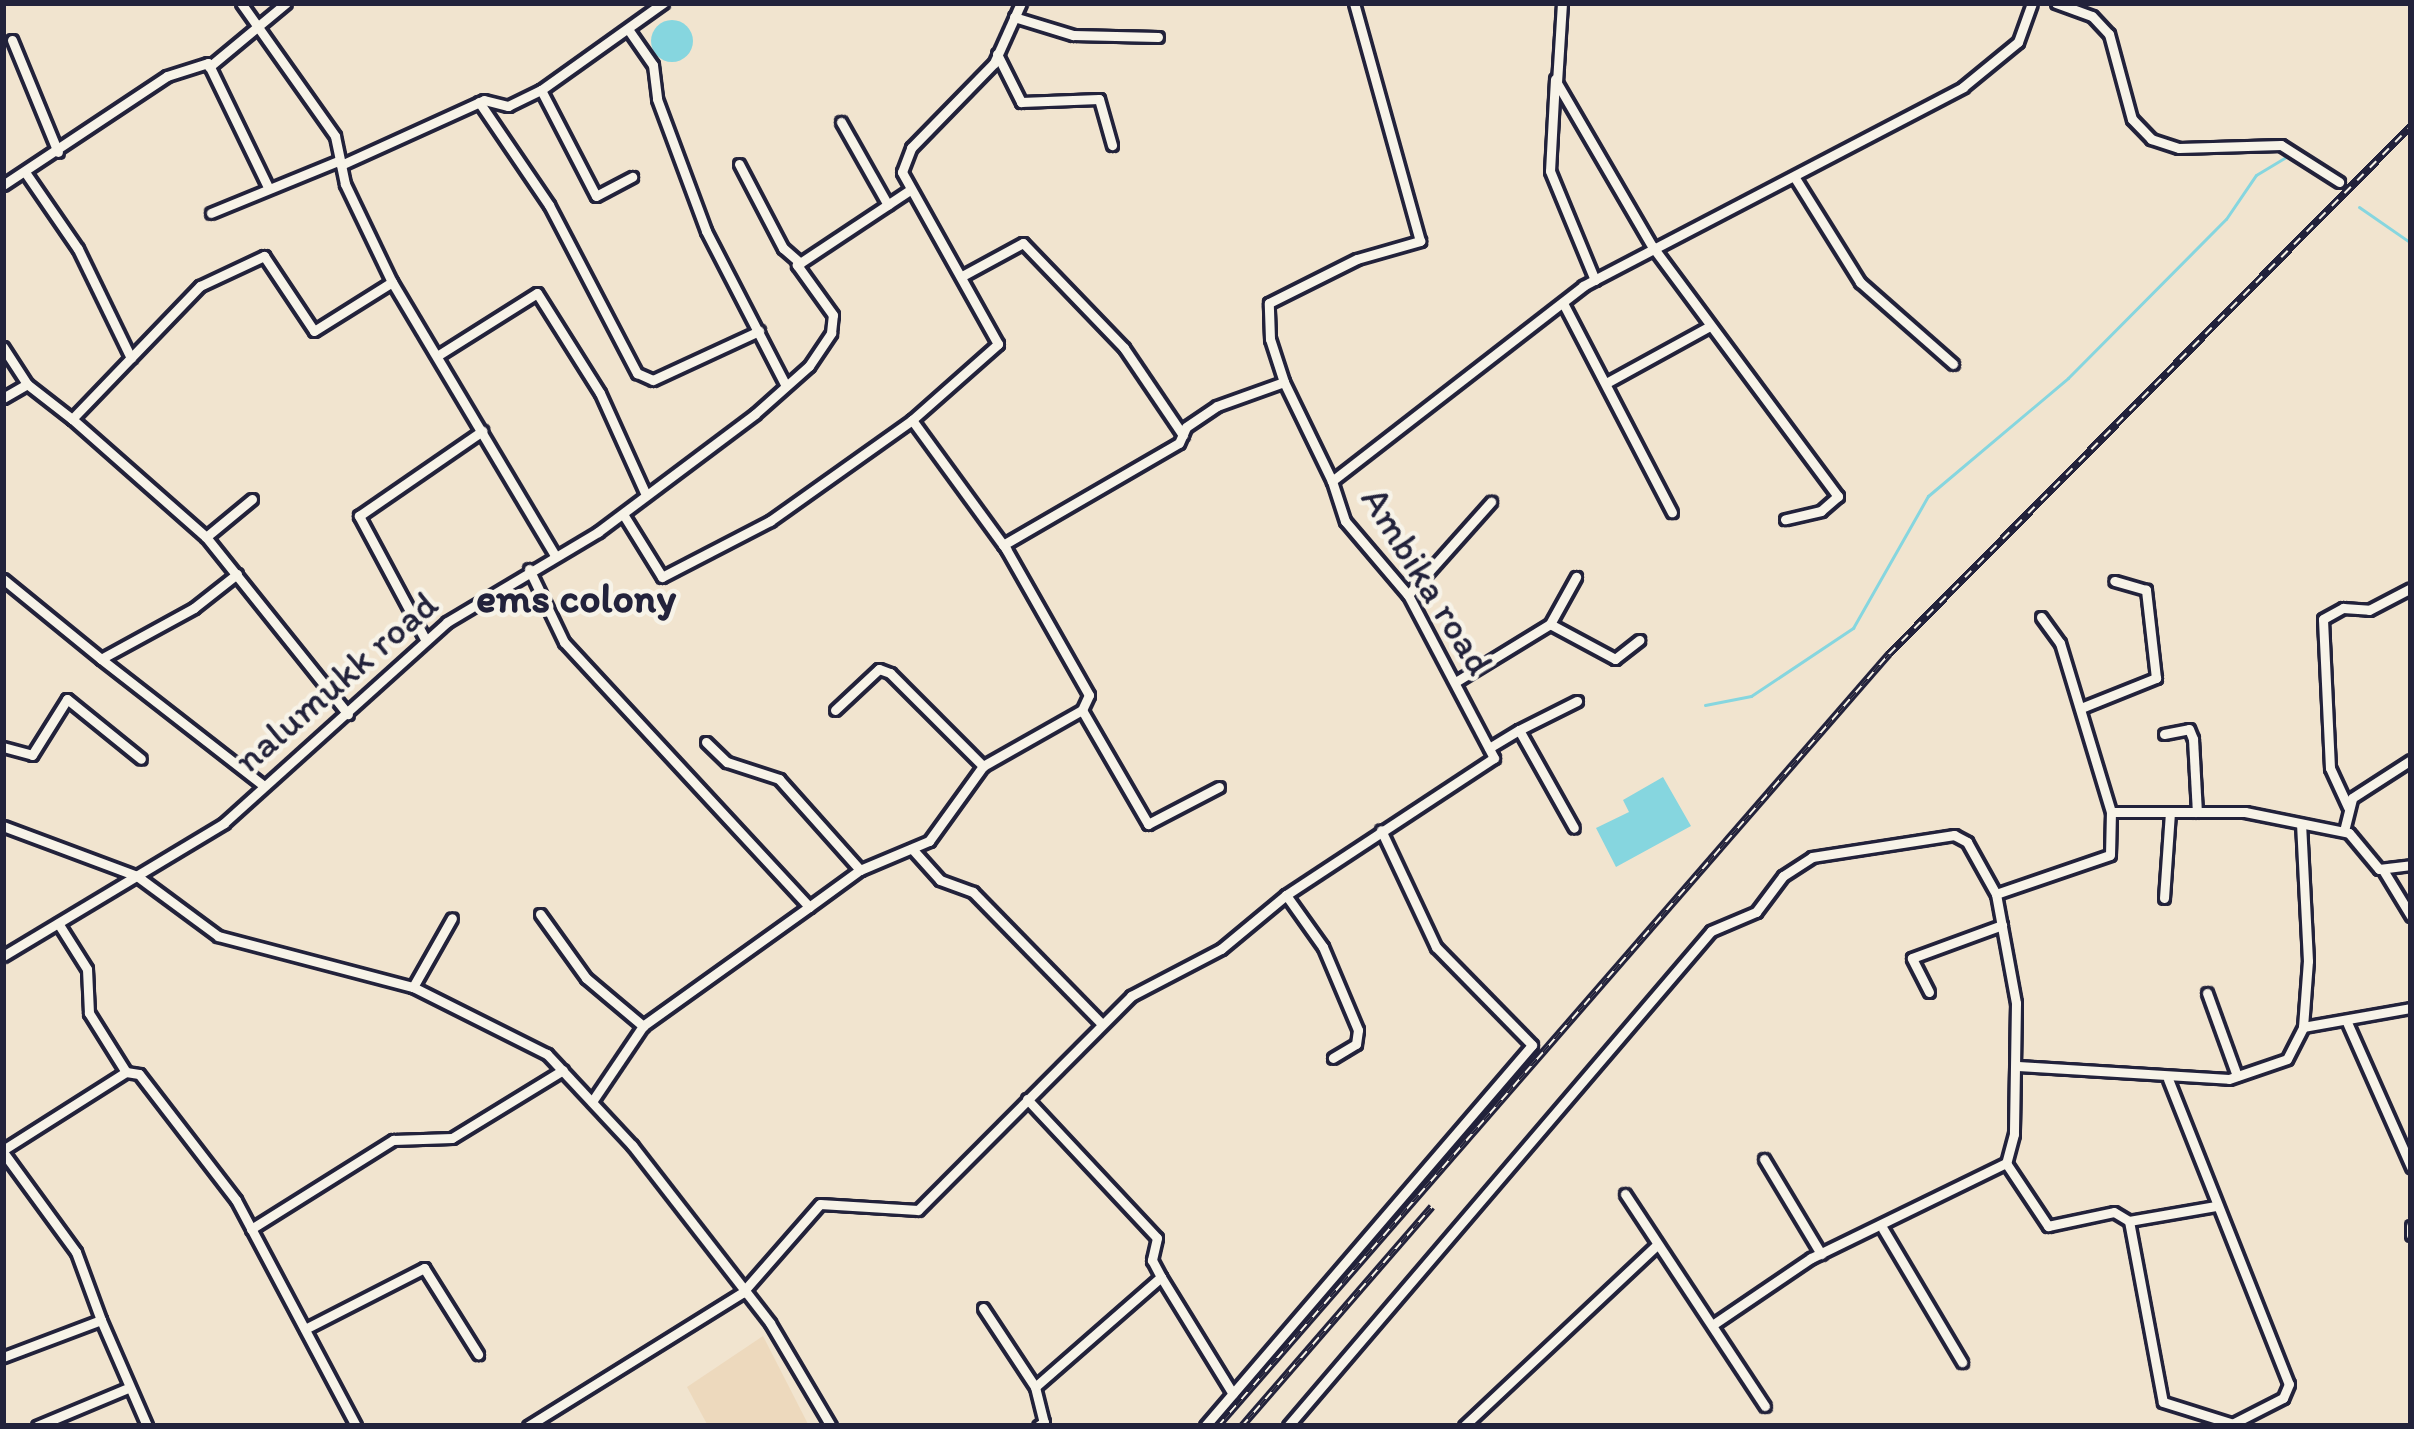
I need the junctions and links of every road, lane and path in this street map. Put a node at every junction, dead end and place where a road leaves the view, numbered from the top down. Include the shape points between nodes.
1 (241, 3) edge
2 (286, 3) edge
3 (663, 3) edge
4 (1021, 3) edge
5 (1354, 3) edge
6 (1562, 3) edge
7 (2032, 3) edge
8 (2056, 3) edge
9 (1014, 17) junction
10 (254, 24) junction
11 (630, 32) junction
12 (1158, 38) dead end
13 (12, 40) dead end
14 (998, 54) junction
15 (209, 67) junction
16 (541, 90) junction
17 (479, 102) junction
18 (842, 122) dead end
19 (1112, 145) dead end
20 (58, 152) junction
21 (340, 162) junction
22 (740, 164) dead end
23 (25, 172) junction
24 (632, 177) dead end
25 (1796, 178) junction
26 (2339, 182) dead end
27 (3, 185) edge
28 (268, 187) junction
29 (910, 190) junction
30 (888, 205) junction
31 (211, 213) dead end
32 (1652, 246) junction
33 (800, 263) junction
34 (964, 275) junction
35 (1595, 280) junction
36 (392, 282) junction
37 (1563, 302) junction
38 (1708, 327) junction
39 (759, 331) junction
40 (3, 347) edge
41 (437, 356) junction
42 (131, 358) junction
43 (1953, 364) dead end
44 (1284, 382) junction
45 (1608, 382) junction
46 (27, 384) junction
47 (787, 386) junction
48 (3, 398) edge
49 (72, 419) junction
50 (912, 420) junction
51 (482, 431) junction
52 (1183, 435) junction
53 (1332, 481) junction
54 (646, 495) junction
55 (252, 499) dead end
56 (1492, 502) dead end
57 (1672, 512) dead end
58 (623, 514) junction
59 (1785, 519) dead end
60 (206, 537) junction
61 (1003, 545) junction
62 (555, 555) junction
63 (529, 569) junction
64 (237, 574) junction
65 (1576, 577) dead end
66 (3, 579) edge
67 (2114, 581) dead end
68 (2411, 588) edge
69 (1408, 595) junction
70 (2041, 617) dead end
71 (1550, 624) junction
72 (425, 639) junction
73 (1640, 640) dead end
74 (101, 659) junction
75 (1457, 681) junction
76 (1577, 701) dead end
77 (2081, 708) junction
78 (836, 710) dead end
79 (1082, 710) junction
80 (348, 714) junction
81 (1519, 730) junction
82 (2164, 734) dead end
83 (706, 742) dead end
84 (3, 747) edge
85 (1489, 748) junction
86 (142, 759) dead end
87 (2411, 760) edge
88 (983, 766) junction
89 (263, 785) junction
90 (1219, 787) dead end
91 (2348, 807) junction
92 (2111, 812) junction
93 (2198, 812) junction
94 (2170, 813) junction
95 (2301, 824) junction
96 (3, 826) edge
97 (1574, 828) dead end
98 (1381, 830) junction
99 (2344, 831) junction
100 (914, 851) junction
101 (2411, 865) edge
102 (860, 870) junction
103 (2383, 870) junction
104 (137, 875) junction
105 (1996, 894) junction
106 (1286, 895) junction
107 (2164, 898) dead end
108 (809, 907) junction
109 (540, 914) dead end
110 (2411, 916) edge
111 (452, 918) dead end
112 (58, 923) junction
113 (2002, 925) junction
114 (3, 956) edge
115 (413, 987) junction
116 (1929, 992) dead end
117 (2207, 993) dead end
118 (2411, 1008) edge
119 (2346, 1020) junction
120 (1100, 1023) junction
121 (644, 1026) junction
122 (2303, 1027) junction
123 (1333, 1058) dead end
124 (2018, 1066) junction
125 (563, 1070) junction
126 (126, 1072) junction
127 (2237, 1076) junction
128 (2168, 1079) junction
129 (1027, 1099) junction
130 (592, 1100) junction
131 (3, 1151) edge
132 (1764, 1159) dead end
133 (2006, 1163) junction
134 (2411, 1167) edge
135 (1625, 1194) dead end
136 (2216, 1206) junction
137 (2128, 1221) junction
138 (251, 1229) junction
139 (1883, 1229) junction
140 (1657, 1246) junction
141 (1821, 1254) junction
142 (1161, 1277) junction
143 (742, 1293) junction
144 (983, 1309) dead end
145 (101, 1320) junction
146 (1714, 1324) junction
147 (305, 1329) junction
148 (478, 1354) dead end
149 (3, 1357) edge
150 (1962, 1362) dead end
151 (1035, 1387) junction
152 (128, 1388) junction
153 (1233, 1394) junction
154 (1765, 1406) dead end
155 (1294, 1413) junction
156 (2237, 1424) edge
157 (353, 1425) edge
158 (37, 1426) edge
159 (147, 1426) edge
160 (528, 1426) edge
161 (831, 1426) edge
162 (1038, 1426) edge
163 (1205, 1426) edge
164 (1288, 1426) edge
165 (1304, 1426) edge
166 (1464, 1426) edge

1 - 10 street
2 - 10 street
3 - 11 street
4 - 9 street
5 - 44 street via 1420,241 1357,259 1269,303
6 - 32 street via 1557,83
6 - 35 street via 1550,171
7 - 25 street, Ambika road via 2018,42 1963,87
8 - 26 street via 2092,16 2109,34 2132,119 2151,139 2179,148 2281,145
9 - 12 street via 1073,35
9 - 14 street
10 - 15 street
10 - 21 street via 335,136
11 - 16 street
11 - 39 street via 653,65 657,100 706,231
13 - 20 street
14 - 19 street via 1022,102 1099,99
14 - 29 street via 946,120 911,148 902,172
15 - 20 street via 167,76
15 - 28 street
16 - 17 street via 508,106
16 - 24 street via 596,196
17 - 21 street
17 - 39 street via 549,205 637,373 653,380
18 - 30 street
20 - 23 street
21 - 28 street
21 - 36 street
22 - 33 street via 783,248
23 - 27 street
23 - 42 street via 78,249
25 - 32 street, Ambika road
25 - 43 street via 1861,282
28 - 31 street
29 - 30 street
29 - 34 street
30 - 33 street
32 - 35 street, Ambika road
32 - 38 street
33 - 47 street, nalumukk road via 833,315 831,333
34 - 50 street via 998,344
34 - 52 street via 1023,242 1124,348
35 - 37 street, Ambika road
36 - 41 street
36 - 42 street via 314,331 264,256 200,286
37 - 45 street
37 - 53 street, Ambika road
38 - 45 street
38 - 59 street via 1838,496 1821,511
39 - 47 street
40 - 46 street
41 - 51 street
41 - 54 street via 537,292 600,392
42 - 49 street
44 - 52 street via 1217,406
44 - 53 street
45 - 57 street
46 - 48 street
46 - 49 street
47 - 54 street, nalumukk road
49 - 60 street
50 - 58 street via 770,521 662,577
50 - 61 street
51 - 62 street
51 - 72 street via 358,517
52 - 61 street
53 - 69 street, Ambika road via 1345,521
54 - 58 street, nalumukk road
55 - 60 street
56 - 69 street
58 - 62 street, nalumukk road
60 - 64 street
61 - 79 street via 1089,695
62 - 63 street, nalumukk road
63 - 72 street, nalumukk road
63 - 108 street via 564,642
64 - 74 street via 194,608
64 - 80 street
65 - 71 street
66 - 74 street
67 - 77 street via 2146,590 2156,678
68 - 91 street via 2368,610 2343,608 2323,619 2330,768
69 - 75 street, Ambika road
70 - 77 street via 2060,643
71 - 73 street via 1615,659
71 - 75 street
72 - 80 street, nalumukk road
74 - 89 street
75 - 85 street, Ambika road
76 - 81 street
77 - 92 street
78 - 88 street via 879,669 890,673
79 - 88 street
79 - 90 street via 1148,824
80 - 89 street, nalumukk road
81 - 85 street
81 - 97 street
82 - 93 street via 2189,729 2194,739
83 - 102 street via 728,762 778,779
84 - 86 street via 32,755 67,699
85 - 98 street via 1494,758
87 - 91 street
88 - 100 street
89 - 104 street, nalumukk road via 224,823
91 - 99 street
92 - 94 street
92 - 105 street via 2110,855
93 - 94 street
93 - 95 street
94 - 107 street
95 - 99 street
95 - 122 street
96 - 104 street
98 - 106 street
98 - 153 street via 1436,947 1532,1045
99 - 103 street
100 - 102 street
100 - 120 street via 940,880 973,892
101 - 103 street
102 - 108 street
103 - 110 street
104 - 112 street, nalumukk road
104 - 115 street via 218,936
105 - 113 street
105 - 155 street via 1967,842 1954,835 1812,857 1783,876 1756,912 1711,931 1389,1315
106 - 120 street via 1221,949 1131,996
106 - 123 street via 1323,947 1361,1038
108 - 121 street
109 - 121 street via 586,978
111 - 115 street
112 - 114 street, nalumukk road
112 - 126 street via 86,969 89,1013
113 - 116 street via 1912,958
113 - 124 street
115 - 125 street
117 - 127 street
118 - 119 street
119 - 122 street
119 - 134 street
120 - 129 street
121 - 130 street
122 - 127 street via 2288,1058
124 - 128 street via 2113,1068
124 - 133 street
125 - 130 street
125 - 138 street via 452,1138 393,1140
126 - 131 street
126 - 138 street via 139,1074 178,1120
127 - 128 street
128 - 136 street
129 - 142 street via 1157,1238 1152,1260
129 - 143 street via 918,1210 820,1204
130 - 143 street
131 - 145 street via 76,1252
132 - 141 street
133 - 137 street via 2048,1226 2114,1212
133 - 139 street
135 - 140 street
136 - 137 street
136 - 156 street via 2289,1384 2283,1398
137 - 156 street via 2163,1402
138 - 147 street
139 - 141 street
139 - 150 street
140 - 146 street
140 - 166 street
141 - 146 street
142 - 151 street
142 - 153 street
143 - 160 street
143 - 161 street via 770,1323
144 - 151 street
145 - 149 street
145 - 152 street
146 - 154 street
147 - 148 street via 424,1268
147 - 157 street
151 - 162 street via 1044,1422
152 - 158 street
152 - 159 street
153 - 163 street
155 - 164 street
155 - 165 street

